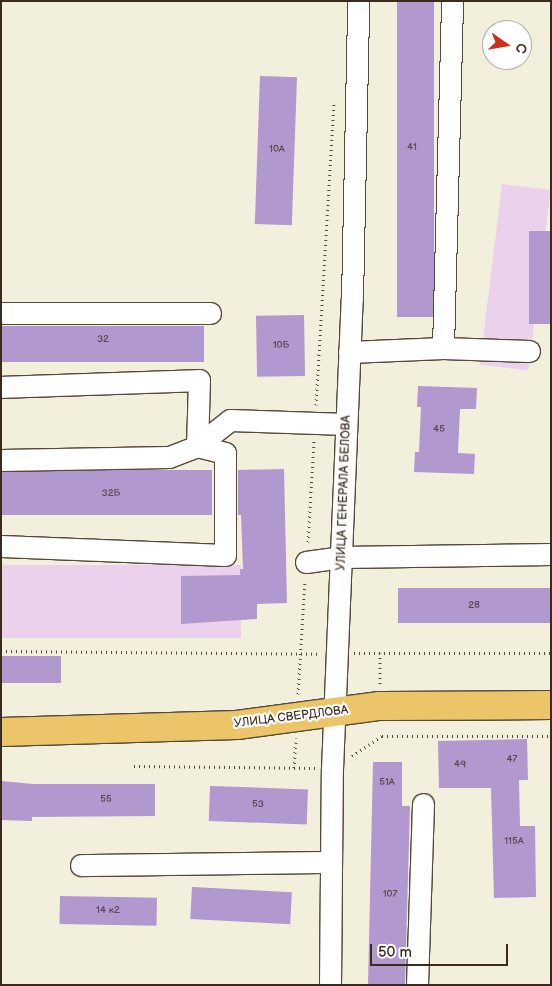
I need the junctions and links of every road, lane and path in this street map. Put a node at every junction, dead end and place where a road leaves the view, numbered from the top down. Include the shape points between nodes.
1 (358, 1) edge
2 (452, 1) edge
3 (335, 99) dead end
4 (1, 312) edge
5 (210, 313) dead end
6 (443, 348) junction
7 (528, 350) dead end
8 (349, 352) junction
9 (1, 387) edge
10 (315, 422) junction
11 (346, 424) junction
12 (197, 446) junction
13 (1, 460) edge
14 (1, 546) edge
15 (551, 554) edge
16 (341, 557) junction
17 (306, 562) junction
18 (1, 651) edge
19 (380, 653) dead end
20 (551, 653) edge
21 (551, 705) edge
22 (335, 711) junction
23 (1, 732) edge
24 (423, 804) dead end
25 (331, 862) junction
26 (81, 865) dead end
27 (330, 985) edge
28 (417, 985) edge

1 - 8 street, УЛИЦА ГЕНЕРАЛА БЕЛОВА
2 - 6 street
3 - 10 path
4 - 5 street
6 - 7 street
6 - 8 street
8 - 11 street, УЛИЦА ГЕНЕРАЛА БЕЛОВА
9 - 12 street via 199,380
10 - 11 street
10 - 12 street via 230,420
10 - 17 path
11 - 16 street, УЛИЦА ГЕНЕРАЛА БЕЛОВА
12 - 13 street via 169,457
12 - 14 street via 225,453 224,555
15 - 16 street
16 - 17 street
16 - 22 street, УЛИЦА ГЕНЕРАЛА БЕЛОВА
17 - 18 path via 301,656
19 - 20 path
21 - 22 main road, УЛИЦА СВЕРДЛОВА via 380,706
22 - 23 main road, УЛИЦА СВЕРДЛОВА via 237,725
22 - 25 street, УЛИЦА ГЕНЕРАЛА БЕЛОВА
24 - 28 street
25 - 26 street
25 - 27 street, УЛИЦА ГЕНЕРАЛА БЕЛОВА

